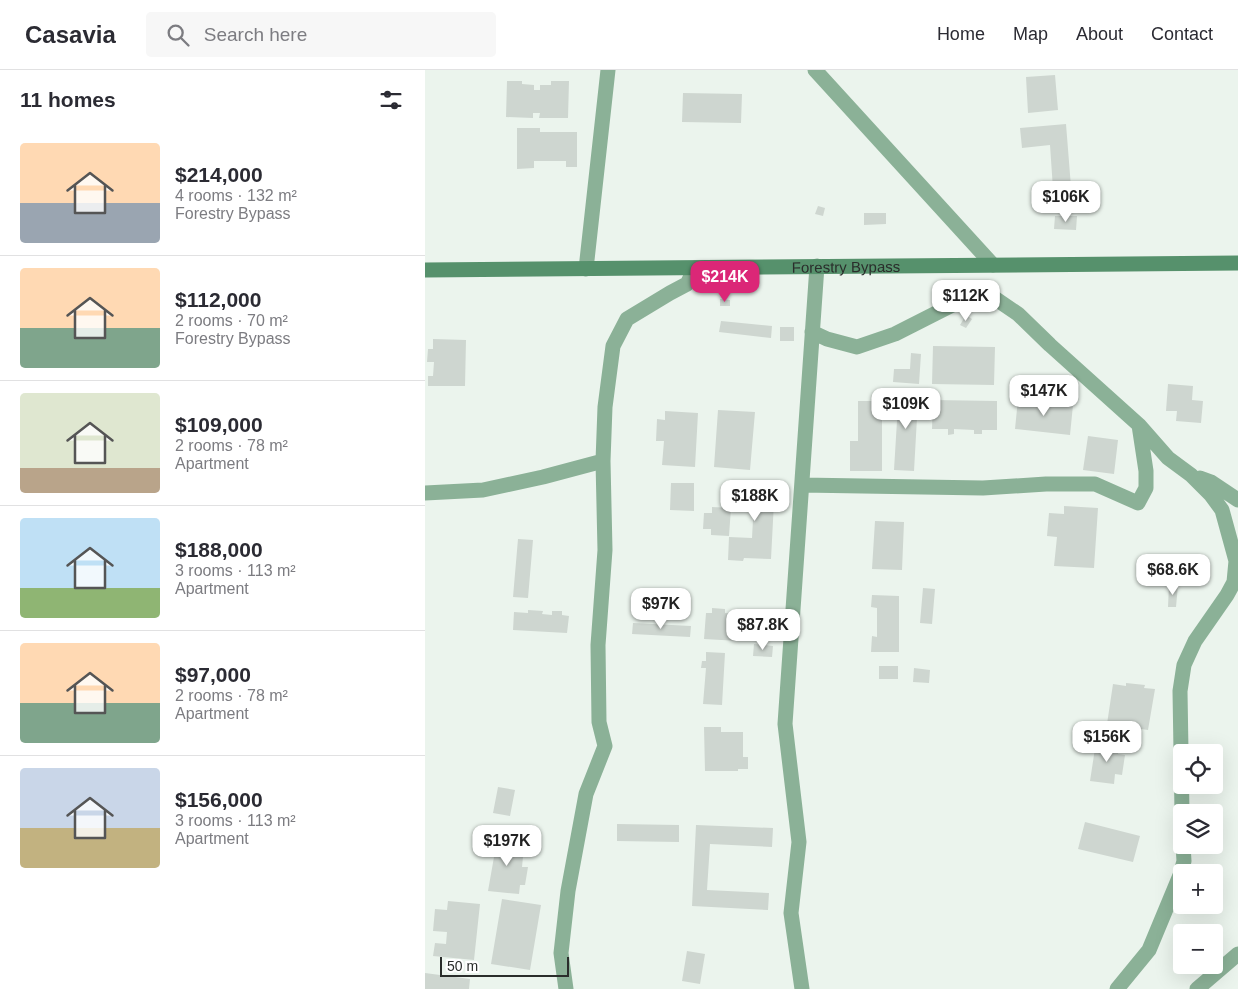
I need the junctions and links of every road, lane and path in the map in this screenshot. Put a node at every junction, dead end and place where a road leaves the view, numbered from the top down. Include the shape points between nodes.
1 (608, 70) edge
2 (815, 70) edge
3 (1238, 263) edge
4 (993, 265) junction
5 (817, 266) junction
6 (695, 268) junction
7 (425, 270) edge
8 (586, 270) junction
9 (812, 332) junction
10 (1139, 425) junction
11 (603, 461) junction
12 (1191, 475) junction
13 (802, 484) junction
14 (425, 493) edge
15 (1238, 500) edge
16 (1182, 804) edge
17 (1173, 892) edge
18 (1238, 954) edge
19 (566, 989) edge
20 (802, 989) edge
21 (1117, 989) edge
22 (1197, 989) edge

1 - 8 street
2 - 4 street
3 - 4 street, Forestry Bypass
4 - 5 street, Forestry Bypass
5 - 6 street, Forestry Bypass
5 - 9 street
6 - 8 street, Forestry Bypass
6 - 11 street via 687,284 627,319 613,346 605,407
7 - 8 street, Forestry Bypass
9 - 10 street via 857,347 895,334 964,299 993,297 1018,314
9 - 13 street
10 - 12 street via 1168,458
10 - 13 street via 1146,488 1138,503 1095,484 983,488
11 - 14 street via 483,490
11 - 19 street via 605,550 598,645 599,722 605,746 586,794 568,891 561,953
12 - 15 street via 1211,482
12 - 16 street via 1222,510 1236,561 1234,582 1195,641 1184,665 1180,691
13 - 20 street via 785,724 799,842 791,914
17 - 21 street via 1149,950
18 - 22 street

